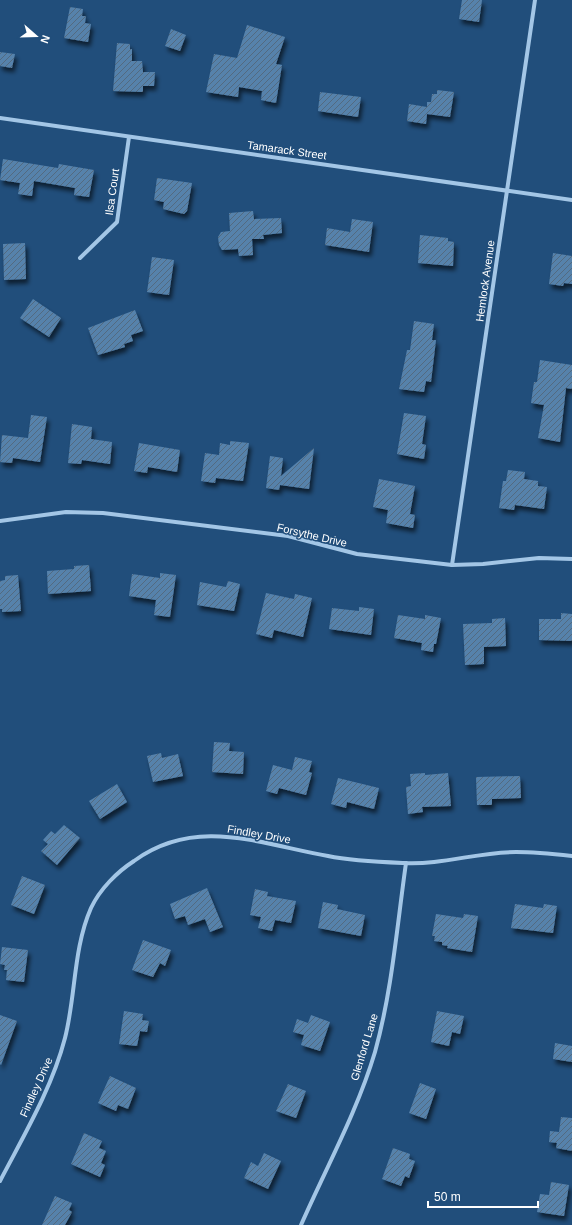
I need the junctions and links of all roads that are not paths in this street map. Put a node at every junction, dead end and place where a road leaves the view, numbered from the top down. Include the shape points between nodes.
1 (535, 0) edge
2 (0, 118) edge
3 (129, 137) junction
4 (507, 190) junction
5 (572, 200) edge
6 (80, 258) dead end
7 (0, 521) edge
8 (572, 559) edge
9 (452, 564) junction
10 (572, 856) edge
11 (406, 863) junction
12 (0, 1181) edge
13 (301, 1225) edge

1 - 4 street, Hemlock Avenue
2 - 3 street, Tamarack Street
3 - 4 street, Tamarack Street
3 - 6 street, Ilsa Court via 117,222
4 - 5 street, Tamarack Street
4 - 9 street, Hemlock Avenue
7 - 9 street, Forsythe Drive via 66,512 103,513 288,536 357,554
8 - 9 street, Forsythe Drive via 539,558 483,564
10 - 11 street, Findley Drive via 515,852 442,862
11 - 12 street, Findley Drive via 329,857 231,836 204,835 178,840 147,851 122,869 92,906 76,960 73,996 56,1067
11 - 13 street, Glenford Lane via 385,1008 374,1053 341,1139

